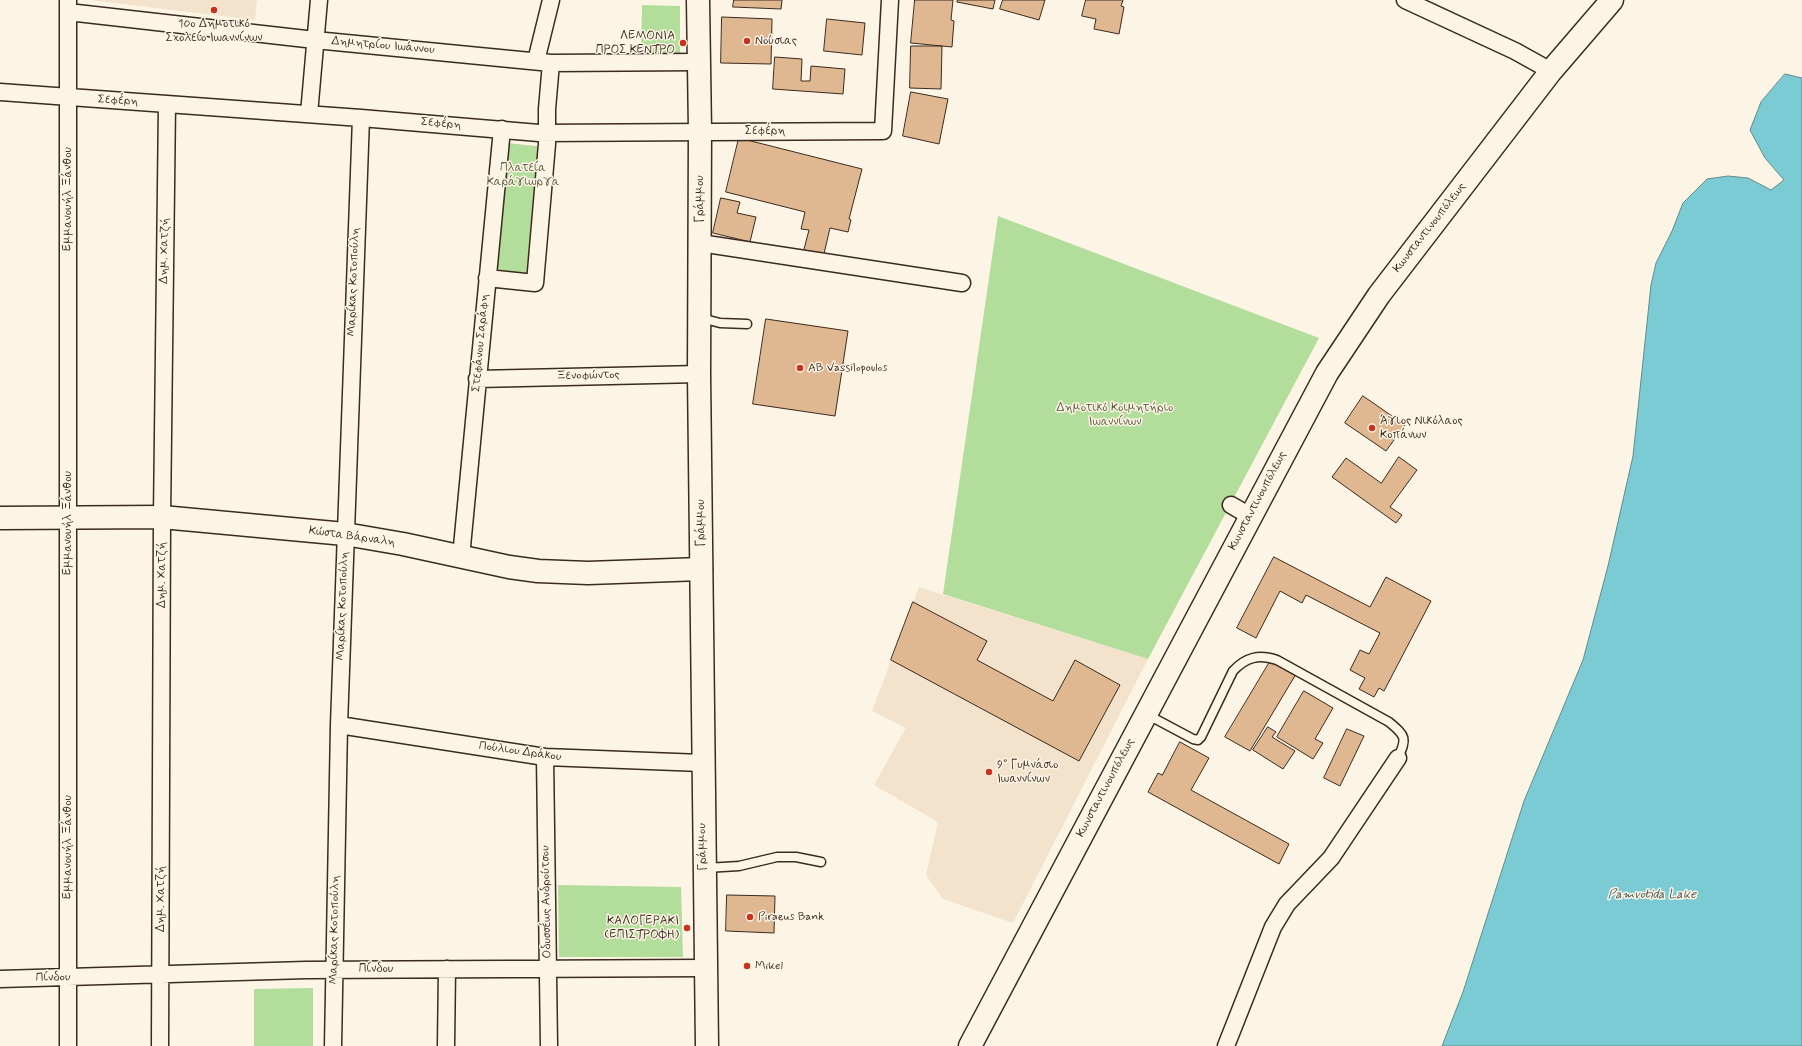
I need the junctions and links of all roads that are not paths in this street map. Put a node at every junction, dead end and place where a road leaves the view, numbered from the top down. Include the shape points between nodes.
1 (319, 0) edge
2 (551, 0) edge
3 (692, 0) edge
4 (698, 0) edge
5 (890, 0) edge
6 (1405, 0) edge
7 (1612, 0) edge
8 (68, 6) edge
9 (315, 40) junction
10 (544, 62) junction
11 (699, 62) junction
12 (1551, 71) junction
13 (0, 92) edge
14 (68, 98) junction
15 (167, 104) junction
16 (309, 114) junction
17 (361, 118) junction
18 (502, 129) junction
19 (700, 131) junction
20 (548, 133) junction
21 (700, 243) junction
22 (487, 278) junction
23 (962, 283) dead end
24 (700, 318) junction
25 (747, 324) dead end
26 (699, 374) junction
27 (477, 379) junction
28 (1231, 506) dead end
29 (68, 516) junction
30 (1250, 516) junction
31 (162, 517) junction
32 (0, 518) edge
33 (345, 534) junction
34 (461, 557) junction
35 (701, 569) junction
36 (1145, 714) junction
37 (339, 725) junction
38 (545, 757) junction
39 (1398, 758) joint
40 (702, 763) junction
41 (821, 862) dead end
42 (704, 868) junction
43 (705, 968) junction
44 (334, 969) junction
45 (447, 969) junction
46 (548, 970) junction
47 (160, 974) junction
48 (68, 977) junction
49 (0, 979) edge
50 (68, 1046) edge
51 (160, 1046) edge
52 (333, 1046) edge
53 (446, 1046) edge
54 (549, 1046) edge
55 (707, 1046) edge
56 (970, 1046) edge
57 (1226, 1046) edge

1 - 9 street
2 - 10 street
3 - 4 street
4 - 11 main road, Γράμμου
5 - 19 street, Σεφέρη via 883,131
6 - 12 street via 1515,51
7 - 12 main road, Κωνσταντινουπόλεως
8 - 9 street, Δημητρίου Ιωάννου
8 - 14 street, Εμμανουήλ Ξάνθου
9 - 10 street, Δημητρίου Ιωάννου
9 - 16 street
10 - 11 street, Δημητρίου Ιωάννου
10 - 20 street
11 - 19 main road, Γράμμου
12 - 30 main road, Κωνσταντινουπόλεως via 1349,337
13 - 14 street, Σεφέρη
14 - 15 street, Σεφέρη
14 - 29 street, Εμμανουήλ Ξάνθου
15 - 16 street, Σεφέρη
15 - 31 street, Δημ. Χατζή
16 - 17 street, Σεφέρη
17 - 18 street, Σεφέρη
17 - 33 street, Μαρίκας Κοτοπούλη
18 - 20 street, Σεφέρη
18 - 22 street, Στεφάνου Σαράφη
19 - 20 street, Σεφέρη
19 - 21 main road, Γράμμου
20 - 22 street via 534,283
21 - 23 street
21 - 24 main road, Γράμμου
22 - 27 street, Στεφάνου Σαράφη
24 - 25 lane via 720,323
24 - 26 main road, Γράμμου
26 - 27 street, Ξενοφώντος
26 - 35 main road, Γράμμου
27 - 34 street, Στεφάνου Σαράφη
28 - 30 street
29 - 31 main road, Κώστα Βάρναλη
29 - 32 main road, Κώστα Βάρναλη
29 - 48 street, Εμμανουήλ Ξάνθου
30 - 36 main road, Κωνσταντινουπόλεως
31 - 33 main road, Κώστα Βάρναλη
31 - 47 street, Δημ. Χατζή
33 - 34 main road, Κώστα Βάρναλη
33 - 37 street, Μαρίκας Κοτοπούλη
34 - 35 main road, Κώστα Βάρναλη via 509,568 555,572
35 - 40 main road, Γράμμου
36 - 39 lane via 1198,740 1233,671 1250,658 1266,656 1389,722 1404,737 1405,743
36 - 56 main road, Κωνσταντινουπόλεως
37 - 38 street, Πούλιου Δράκου
37 - 44 street, Μαρίκας Κοτοπούλη
38 - 40 street, Πούλιου Δράκου
38 - 46 street, Οδυσσέως Ανδρούτσου
39 - 57 street via 1330,858 1297,893 1273,927
40 - 42 main road, Γράμμου
41 - 42 lane via 796,857 777,857 739,866
42 - 43 main road, Γράμμου
43 - 46 street, Πίνδου
43 - 55 main road, Γράμμου
44 - 45 street, Πίνδου
44 - 47 street, Πίνδου
44 - 52 street, Μαρίκας Κοτοπούλη
45 - 46 street, Πίνδου
45 - 53 street
46 - 54 street, Οδυσσέως Ανδρούτσου
47 - 48 street, Πίνδου
47 - 51 street, Δημ. Χατζή
48 - 49 street, Πίνδου
48 - 50 street, Εμμανουήλ Ξάνθου

